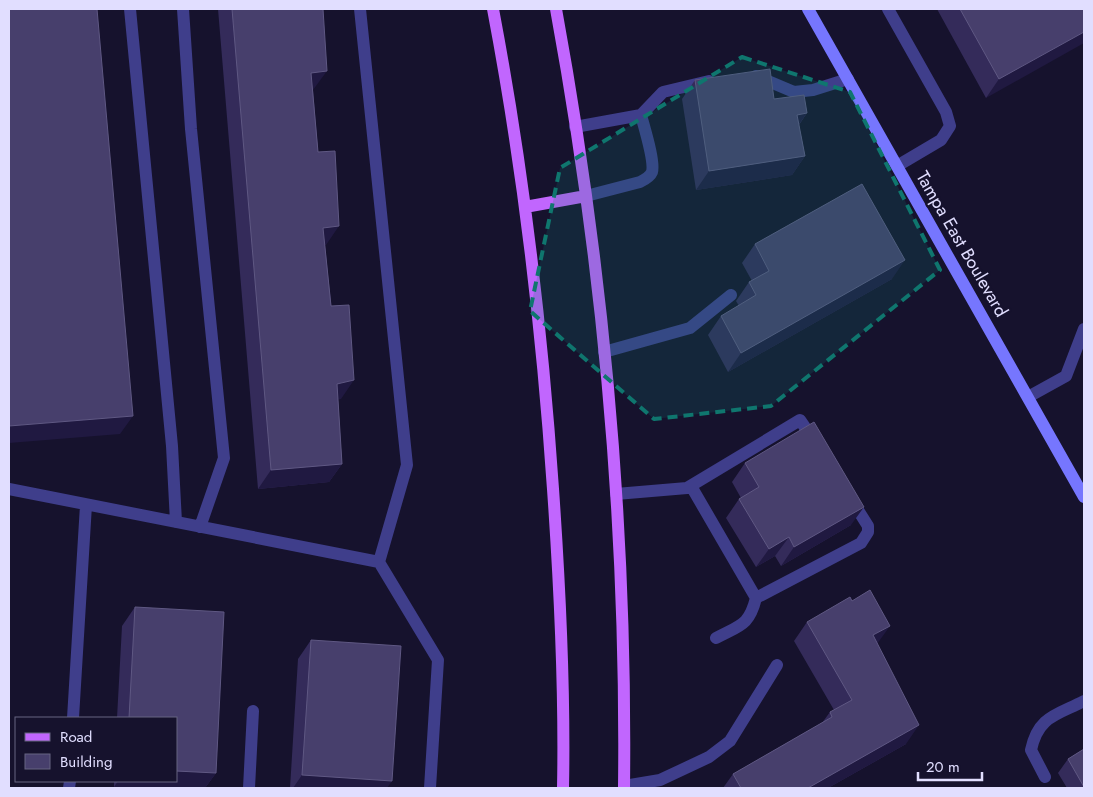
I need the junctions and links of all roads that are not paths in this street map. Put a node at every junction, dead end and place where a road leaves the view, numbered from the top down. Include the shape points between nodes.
1 (130, 9) edge
2 (183, 9) edge
3 (360, 9) edge
4 (493, 9) edge
5 (556, 9) edge
6 (808, 9) edge
7 (888, 9) edge
8 (743, 75) edge
9 (717, 79) edge
10 (848, 79) junction
11 (641, 115) junction
12 (575, 127) junction
13 (897, 166) junction
14 (586, 196) junction
15 (525, 208) junction
16 (731, 295) dead end
17 (1084, 329) edge
18 (604, 352) junction
19 (1028, 397) junction
20 (821, 453) edge
21 (1080, 482) edge
22 (842, 485) edge
23 (690, 486) junction
24 (9, 489) edge
25 (616, 494) junction
26 (1084, 497) edge
27 (86, 504) junction
28 (176, 522) junction
29 (200, 527) junction
30 (379, 562) junction
31 (756, 598) junction
32 (716, 638) dead end
33 (777, 665) dead end
34 (1084, 701) edge
35 (254, 711) dead end
36 (74, 717) edge
37 (1046, 777) dead end
38 (624, 787) edge
39 (249, 788) edge
40 (430, 788) edge
41 (563, 788) edge

1 - 28 lane via 171,436
2 - 29 lane via 191,129 224,458
3 - 30 lane via 407,465
4 - 15 main road
5 - 12 main road
6 - 10 main road, Tampa East Boulevard
7 - 13 lane via 946,112 950,126 941,140
8 - 10 lane via 758,77 794,92 813,90
9 - 11 lane via 664,92
10 - 13 main road, Tampa East Boulevard
11 - 12 lane
11 - 14 lane via 652,173 640,182
12 - 14 main road
13 - 19 main road, Tampa East Boulevard
14 - 15 main road
14 - 18 main road
15 - 41 main road via 548,406 559,575
16 - 18 lane via 690,328
17 - 19 lane via 1066,376
18 - 25 main road
19 - 21 main road, Tampa East Boulevard
20 - 23 lane via 800,420
21 - 26 main road, Tampa East Boulevard
22 - 31 lane via 868,526 861,543
23 - 25 lane
23 - 31 lane
24 - 27 lane
25 - 38 main road via 623,642
27 - 28 lane
27 - 36 lane
28 - 29 lane
29 - 30 lane
30 - 40 lane via 438,660
31 - 32 lane via 747,621
33 - 38 lane via 730,740 709,757 660,780
34 - 37 lane via 1047,719 1034,738 1031,750
35 - 39 lane

